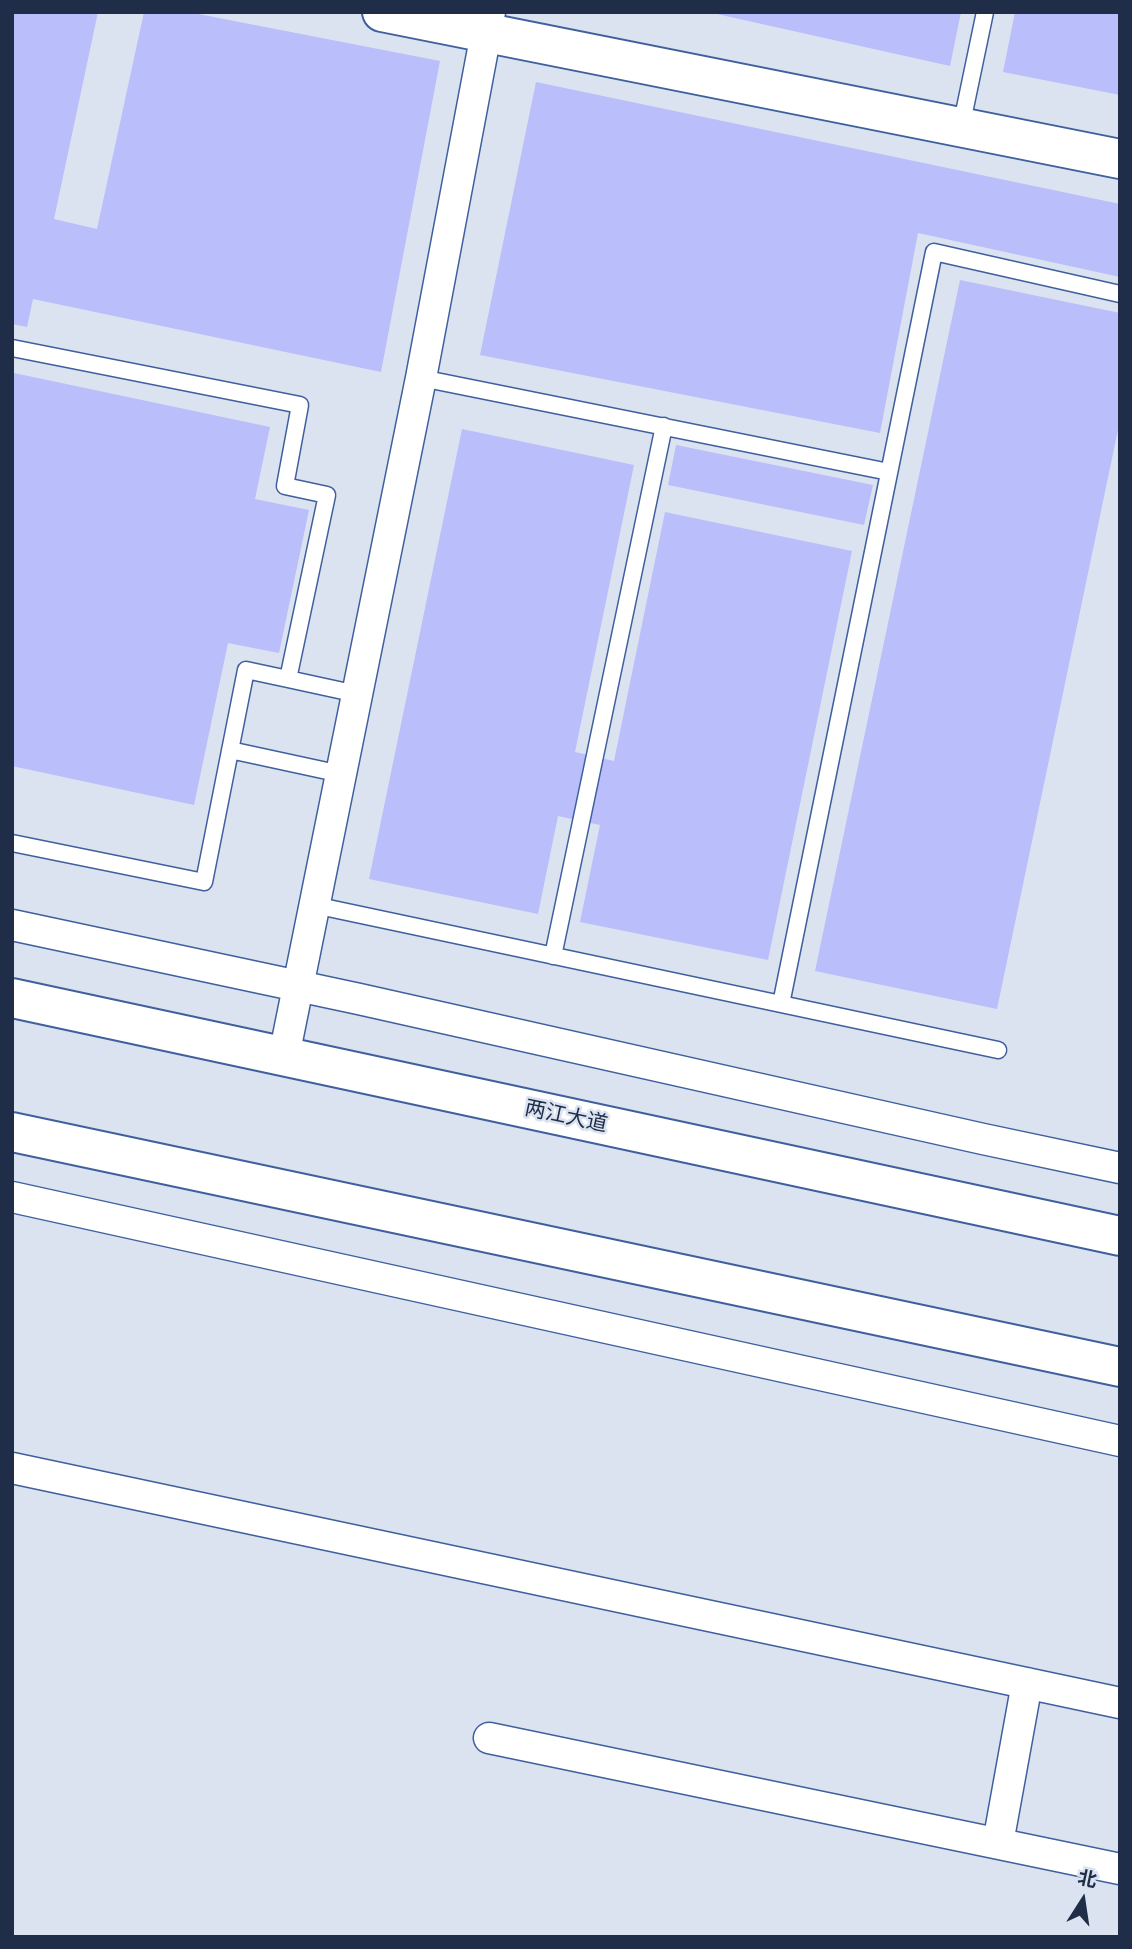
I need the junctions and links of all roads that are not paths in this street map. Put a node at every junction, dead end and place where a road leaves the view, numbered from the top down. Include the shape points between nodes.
1 (382, 12) edge
2 (985, 12) edge
3 (488, 23) edge
4 (961, 127) junction
5 (1120, 159) edge
6 (1120, 294) edge
7 (12, 348) edge
8 (421, 378) junction
9 (664, 426) junction
10 (889, 472) junction
11 (288, 679) junction
12 (357, 694) junction
13 (230, 750) junction
14 (341, 774) junction
15 (12, 843) edge
16 (314, 905) junction
17 (12, 925) edge
18 (553, 956) junction
19 (298, 986) junction
20 (12, 998) edge
21 (781, 1004) junction
22 (998, 1051) dead end
23 (284, 1056) junction
24 (12, 1132) edge
25 (1120, 1168) edge
26 (12, 1197) edge
27 (1120, 1236) edge
28 (1120, 1367) edge
29 (1120, 1441) edge
30 (12, 1468) edge
31 (1027, 1683) junction
32 (1120, 1703) edge
33 (489, 1738) dead end
34 (998, 1843) junction
35 (1120, 1869) edge

1 - 3 main road
2 - 4 lane
3 - 4 main road
3 - 8 street
4 - 5 main road
6 - 10 lane via 934,252
7 - 11 lane via 300,405 285,486 327,495
8 - 9 lane
8 - 12 street
9 - 10 lane
9 - 18 lane
10 - 21 lane
11 - 12 lane
11 - 13 lane via 246,670
12 - 14 street
13 - 14 lane
13 - 15 lane via 204,882
14 - 16 street
16 - 18 lane
16 - 19 street
17 - 19 street
18 - 21 lane
19 - 23 street
19 - 25 street
20 - 23 main road, 两江大道
21 - 22 lane
23 - 27 main road, 两江大道
24 - 28 main road
26 - 29 street
30 - 31 street
31 - 32 street
31 - 34 street
33 - 34 street
34 - 35 street

